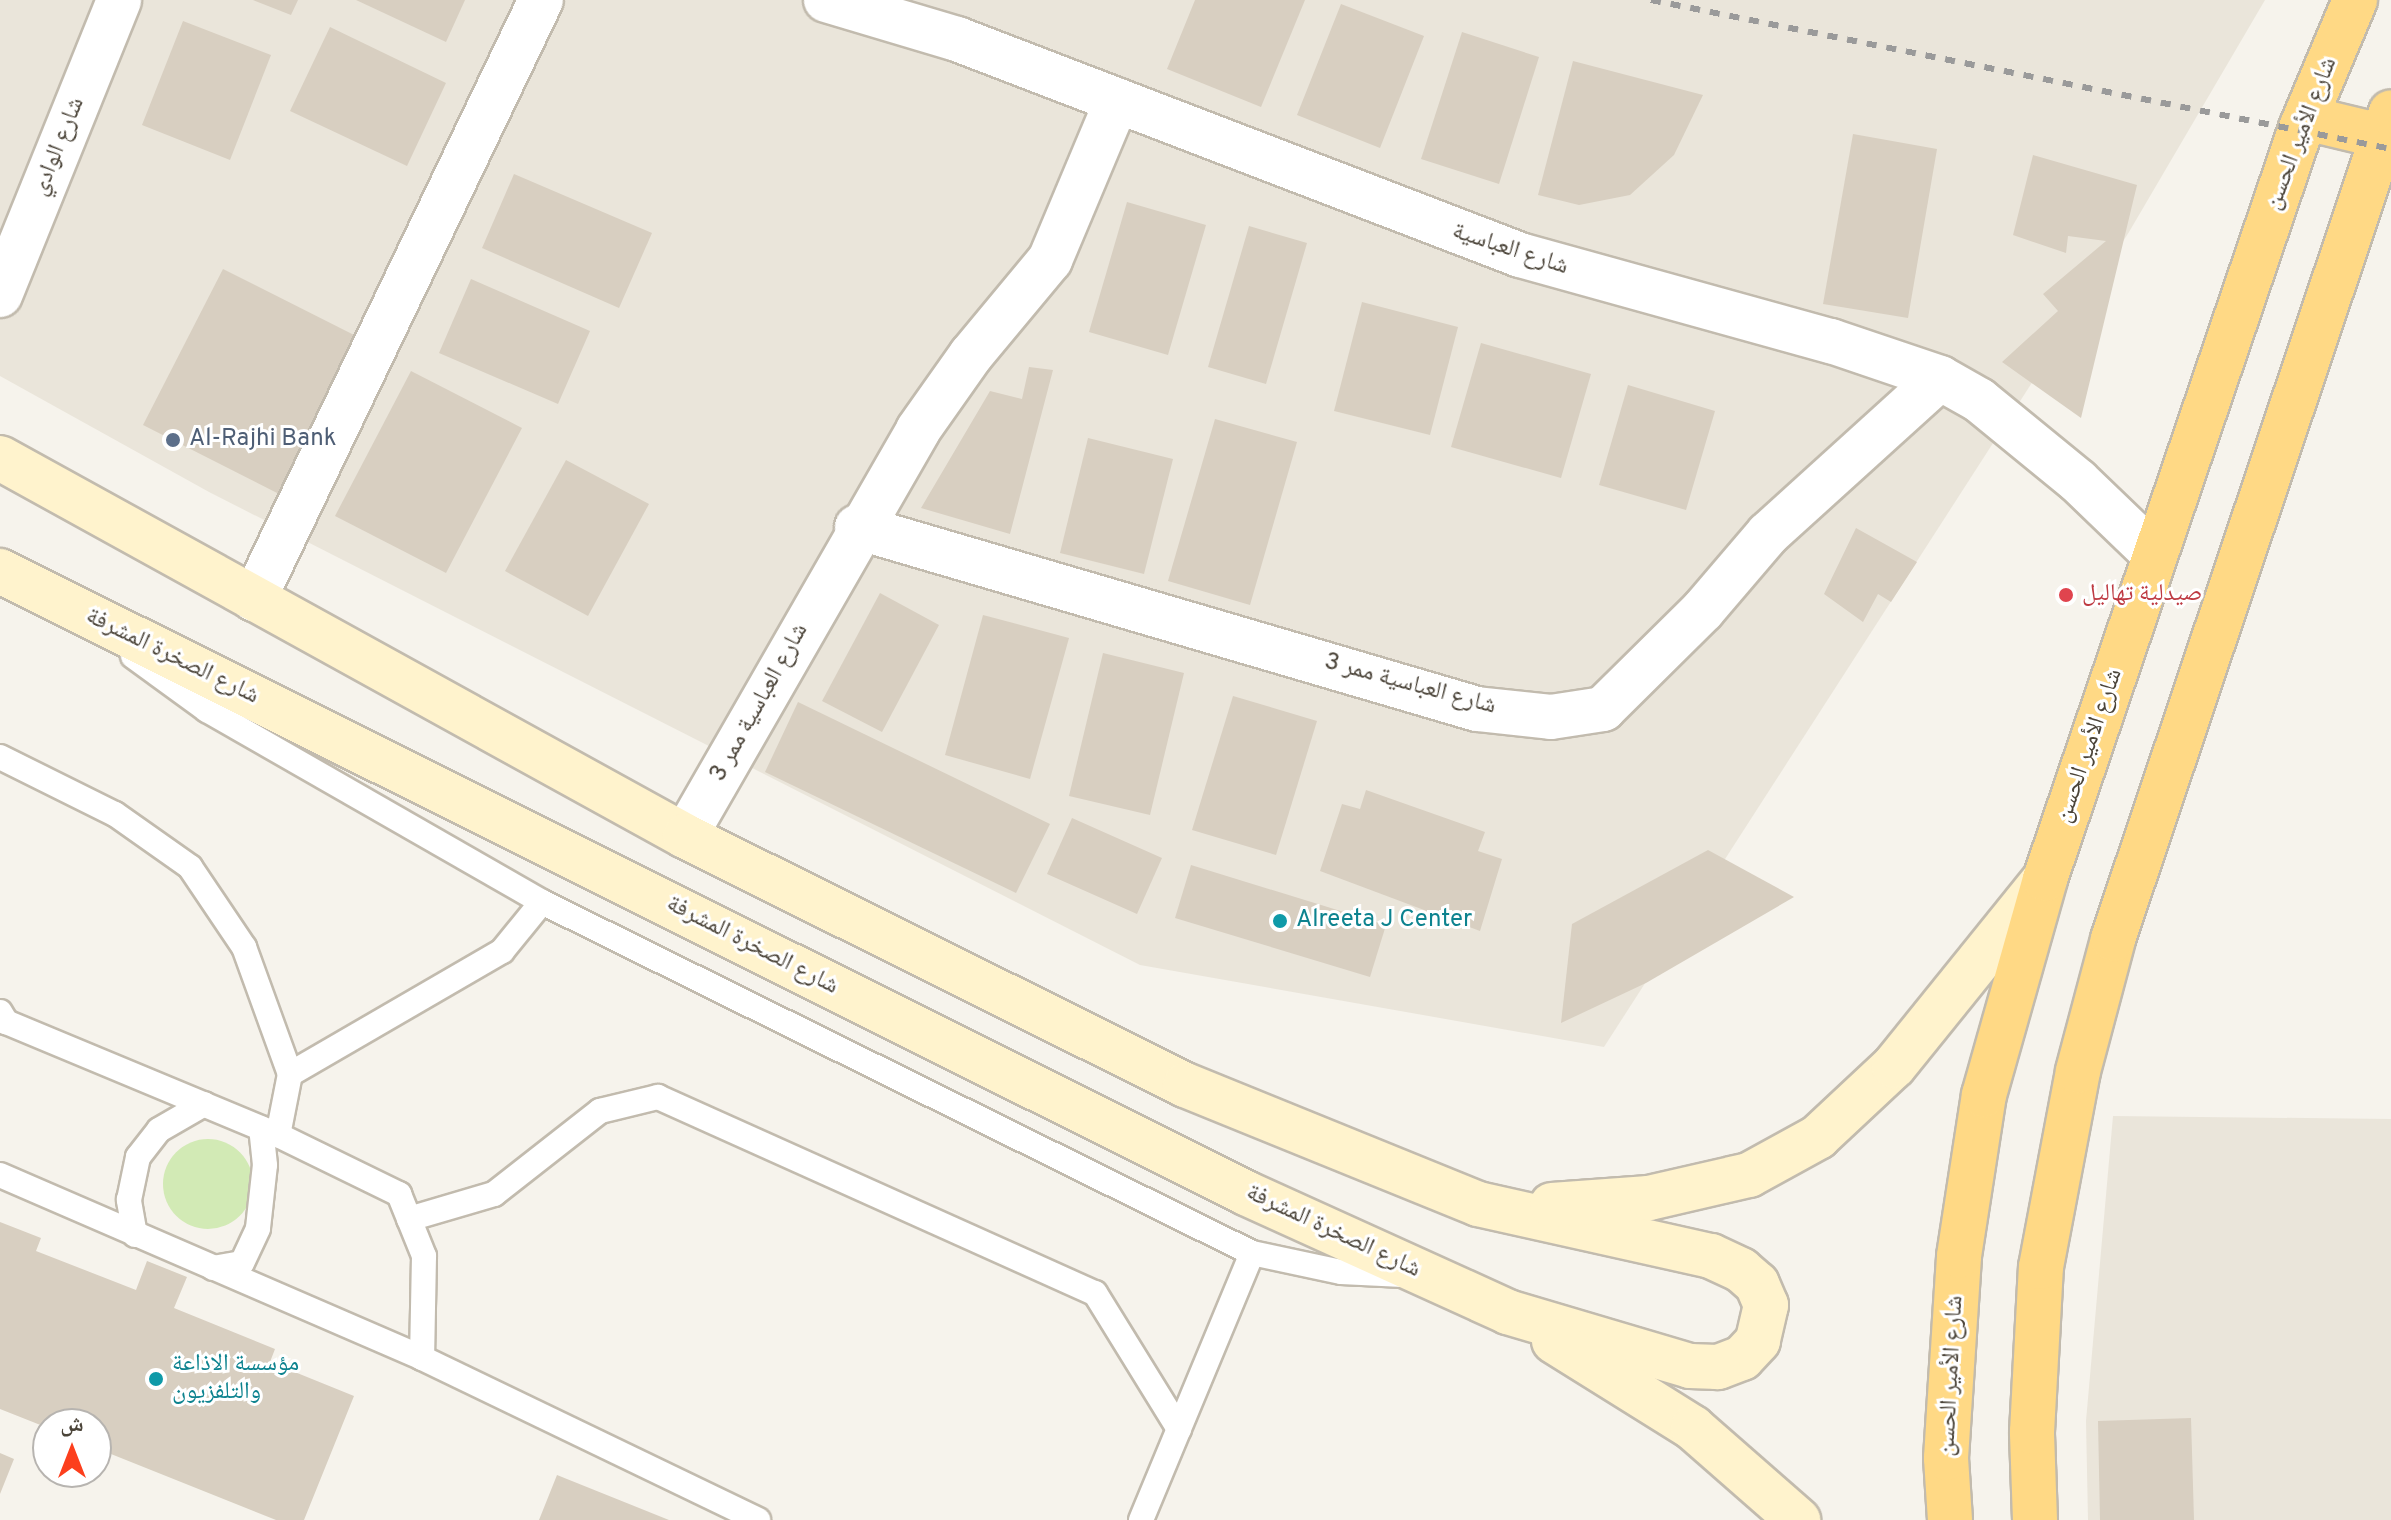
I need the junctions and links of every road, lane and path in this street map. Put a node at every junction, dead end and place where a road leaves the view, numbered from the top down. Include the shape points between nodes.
1 (119, 0) edge
2 (541, 0) edge
3 (826, 0) edge
4 (2355, 0) edge
5 (1117, 101) junction
6 (2306, 118) junction
7 (2386, 124) edge
8 (2377, 196) edge
9 (0, 295) edge
10 (1940, 378) junction
11 (0, 458) edge
12 (857, 527) junction
13 (2155, 555) junction
14 (0, 571) edge
15 (50, 596) junction
16 (254, 599) junction
17 (0, 757) edge
18 (685, 836) junction
19 (2045, 879) junction
20 (542, 902) junction
21 (0, 1012) edge
22 (290, 1074) junction
23 (204, 1104) junction
24 (270, 1132) junction
25 (0, 1175) edge
26 (1478, 1204) junction
27 (409, 1219) junction
28 (135, 1235) junction
29 (1252, 1253) junction
30 (213, 1268) junction
31 (1427, 1276) junction
32 (1508, 1312) junction
33 (422, 1358) junction
34 (1179, 1429) junction
35 (758, 1520) edge
36 (1141, 1520) edge
37 (1798, 1520) edge
38 (1950, 1520) edge
39 (2035, 1520) edge

1 - 9 street, شارع الوادي
2 - 16 street
3 - 5 street, شارع العباسية via 957,39
4 - 6 highway, شارع الأمير الحسن
5 - 10 street, شارع العباسية via 1520,255 1831,341
5 - 12 street, شارع العباسية ممر 3 via 1050,260 971,355
6 - 7 highway
6 - 13 highway, شارع الأمير الحسن
7 - 8 highway
8 - 39 highway via 2113,939 2078,1071 2041,1267 2032,1432
10 - 12 street, شارع العباسية ممر 3 via 1768,534 1703,610 1603,709 1551,717 1477,709
10 - 13 street, شارع العباسية via 1979,400 2078,481
11 - 16 main road
12 - 18 street, شارع العباسية ممر 3
13 - 19 highway, شارع الأمير الحسن
14 - 15 main road, شارع الصخرة المشرفة
15 - 20 lane via 207,710
15 - 31 main road, شارع الصخرة المشرفة via 1246,1193
16 - 18 main road
17 - 22 lane via 115,814 190,867 244,947
18 - 26 main road via 1185,1085
19 - 26 main road via 1894,1066 1818,1137 1749,1175 1649,1198 1576,1206
19 - 38 highway, شارع الأمير الحسن via 1984,1095 1959,1256 1946,1458
20 - 22 lane via 502,951
20 - 29 lane
21 - 23 lane via 6,1022
22 - 24 lane
23 - 24 lane
23 - 28 lane via 159,1130 138,1157 129,1200
24 - 27 lane via 399,1194
24 - 30 lane via 258,1228 242,1263
25 - 28 lane
26 - 32 main road via 1711,1256 1757,1284 1766,1305 1758,1341 1742,1358 1718,1367 1690,1366
27 - 33 lane via 424,1256
27 - 34 lane via 494,1194 600,1111 658,1097 1095,1293
28 - 30 lane
29 - 31 lane via 1341,1272
29 - 34 lane
30 - 33 lane
31 - 32 main road, شارع الصخرة المشرفة
32 - 37 main road via 1693,1428
33 - 35 lane
34 - 36 lane

